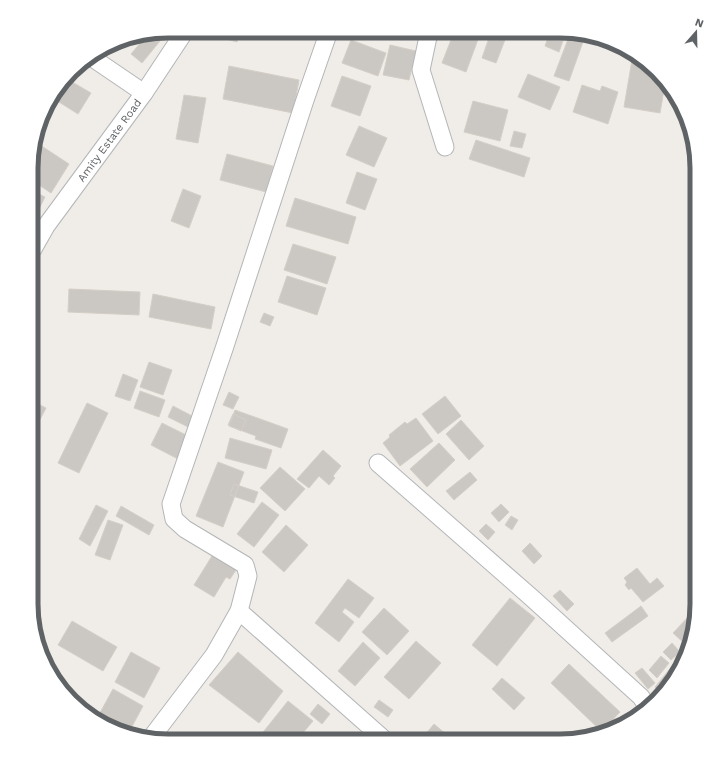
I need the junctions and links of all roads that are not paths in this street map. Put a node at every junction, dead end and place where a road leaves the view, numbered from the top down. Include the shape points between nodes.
1 (180, 38) edge
2 (327, 38) edge
3 (428, 38) edge
4 (96, 60) edge
5 (144, 93) junction
6 (445, 147) dead end
7 (38, 240) edge
8 (378, 463) dead end
9 (239, 611) junction
10 (645, 703) edge
11 (155, 733) edge
12 (378, 734) edge

1 - 5 street, Amity Estate Road
2 - 9 street via 171,504 174,519 185,529 245,565 248,576
3 - 6 street via 421,70
4 - 5 street
5 - 7 street, Amity Estate Road
8 - 10 street via 532,598 641,696
9 - 11 street via 214,655
9 - 12 street

